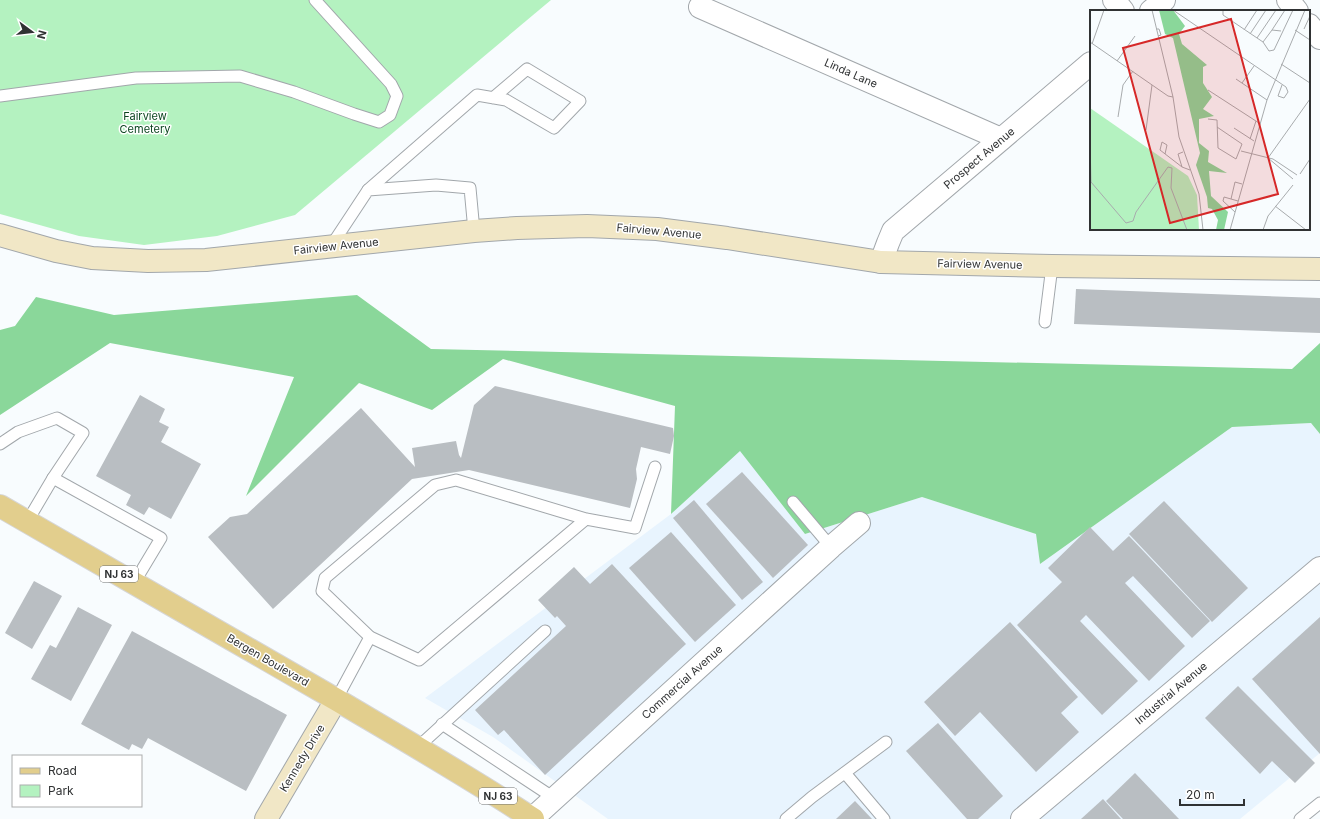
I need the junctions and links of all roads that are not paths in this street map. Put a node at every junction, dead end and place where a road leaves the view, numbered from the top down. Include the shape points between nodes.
1 (315, 0) edge
2 (1114, 0) edge
3 (1164, 0) edge
4 (1288, 0) edge
5 (700, 7) dead end
6 (1122, 10) edge
7 (1152, 10) edge
8 (1296, 10) edge
9 (1310, 26) edge
10 (1320, 38) edge
11 (1090, 64) edge
12 (0, 96) edge
13 (493, 98) junction
14 (1001, 139) junction
15 (368, 190) junction
16 (474, 231) junction
17 (0, 235) edge
18 (330, 246) junction
19 (881, 262) junction
20 (1052, 266) junction
21 (1320, 269) edge
22 (1045, 322) dead end
23 (0, 444) edge
24 (655, 468) dead end
25 (53, 478) junction
26 (793, 502) dead end
27 (0, 506) edge
28 (586, 518) junction
29 (27, 522) junction
30 (859, 523) dead end
31 (831, 547) junction
32 (1320, 568) edge
33 (134, 583) junction
34 (545, 631) dead end
35 (370, 637) junction
36 (336, 700) junction
37 (442, 724) junction
38 (886, 742) dead end
39 (418, 747) junction
40 (845, 773) junction
41 (554, 798) junction
42 (1320, 803) edge
43 (266, 818) edge
44 (533, 819) edge
45 (786, 819) edge
46 (884, 819) edge
47 (1022, 819) edge
48 (1300, 819) edge

1 - 12 lane via 391,84 397,96 390,115 379,122 240,76 136,78
2 - 6 street
3 - 7 street
4 - 8 street
5 - 14 street, Linda Lane
9 - 10 street
11 - 14 street, Prospect Avenue
13 - 13 lane via 506,100 554,128 580,101 527,69
13 - 15 lane via 477,95
14 - 19 street, Prospect Avenue via 893,231
15 - 16 lane via 436,185 470,188
15 - 18 lane
16 - 18 main road, Fairview Avenue
16 - 19 main road, Fairview Avenue via 587,226 657,229
17 - 18 main road, Fairview Avenue via 92,258 148,261 206,260
19 - 20 main road, Fairview Avenue
20 - 21 main road, Fairview Avenue
20 - 22 lane
23 - 25 lane via 18,432 57,418 83,433
24 - 28 lane via 635,528
25 - 29 lane
25 - 33 lane via 161,538
26 - 31 lane
27 - 29 main road, Bergen Boulevard / NJ 63
28 - 35 lane via 419,660
28 - 35 lane via 456,480 435,485 325,578 322,591
29 - 33 main road, Bergen Boulevard / NJ 63
30 - 31 street, Commercial Avenue
31 - 41 street, Commercial Avenue
32 - 47 street, Industrial Avenue
33 - 36 main road, Bergen Boulevard / NJ 63
34 - 37 lane
35 - 36 lane
36 - 39 main road, Bergen Boulevard / NJ 63
36 - 43 main road, Kennedy Drive
37 - 39 lane
37 - 41 lane
38 - 40 lane
39 - 44 main road, Bergen Boulevard / NJ 63
40 - 45 lane
40 - 46 lane
41 - 44 street, Commercial Avenue
42 - 48 lane

